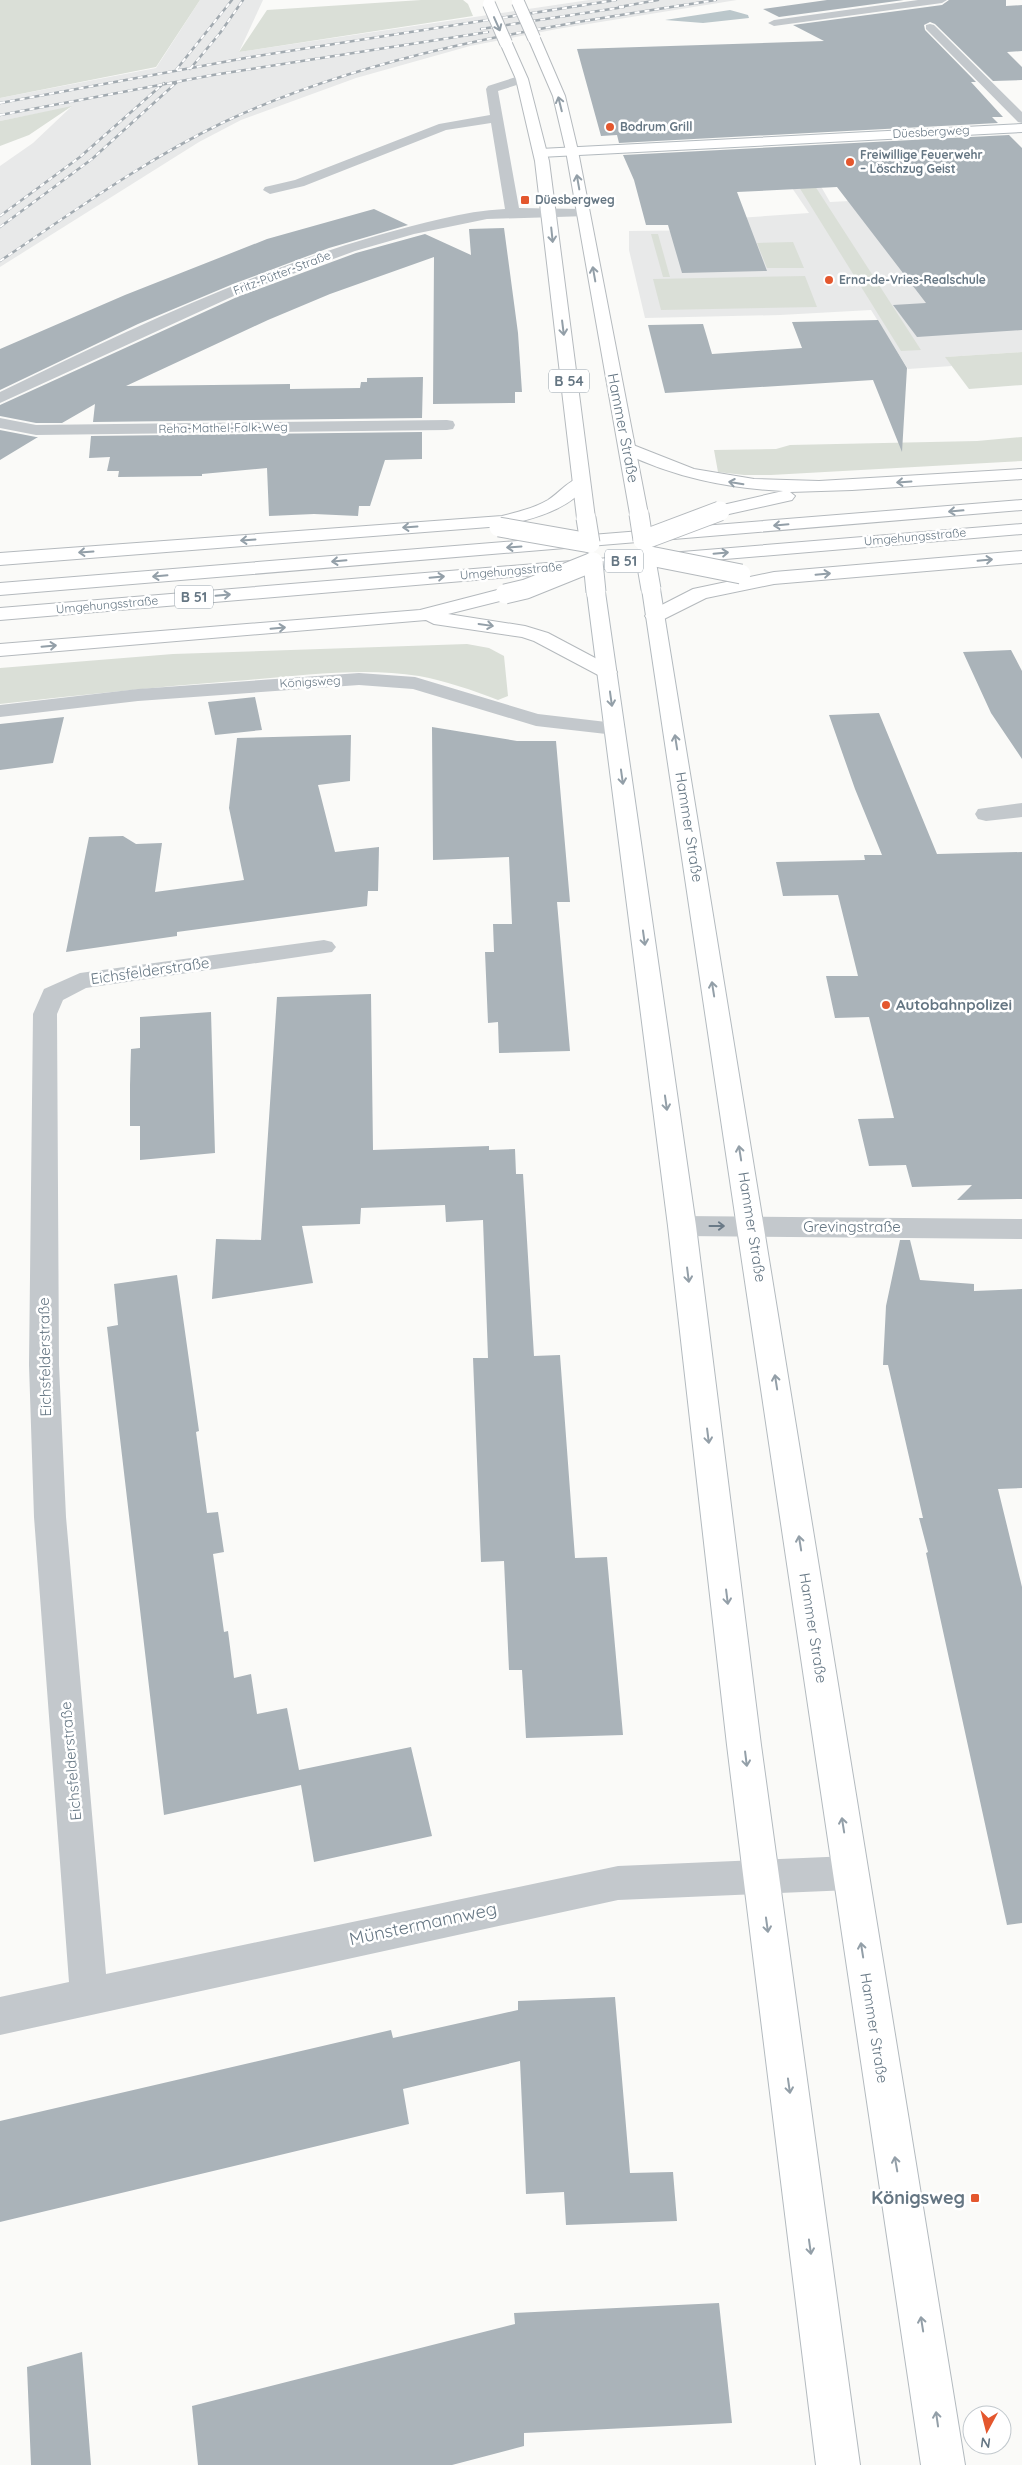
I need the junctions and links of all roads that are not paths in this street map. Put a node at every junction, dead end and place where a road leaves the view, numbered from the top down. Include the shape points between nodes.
1 (942, 0) edge
2 (518, 1) edge
3 (488, 2) edge
4 (901, 5) junction
5 (915, 15) dead end
6 (774, 24) dead end
7 (930, 27) dead end
8 (522, 79) junction
9 (497, 118) junction
10 (1022, 119) edge
11 (1022, 128) edge
12 (572, 151) junction
13 (540, 152) junction
14 (270, 190) dead end
15 (550, 213) junction
16 (583, 213) junction
17 (513, 214) junction
18 (0, 398) edge
19 (0, 423) edge
20 (447, 425) dead end
21 (628, 448) junction
22 (1022, 474) edge
23 (581, 482) junction
24 (819, 488) junction
25 (1022, 505) edge
26 (458, 523) junction
27 (1022, 529) edge
28 (590, 543) junction
29 (644, 548) junction
30 (621, 550) junction
31 (1022, 557) edge
32 (0, 559) edge
33 (593, 562) junction
34 (774, 578) junction
35 (0, 589) edge
36 (0, 614) edge
37 (420, 616) junction
38 (655, 616) junction
39 (0, 650) edge
40 (608, 672) junction
41 (0, 711) edge
42 (615, 729) junction
43 (1022, 810) edge
44 (986, 814) dead end
45 (324, 946) dead end
46 (682, 1226) junction
47 (752, 1226) junction
48 (1022, 1229) edge
49 (850, 1873) junction
50 (761, 1876) junction
51 (89, 1996) junction
52 (0, 2016) edge
53 (838, 2465) edge
54 (944, 2465) edge

1 - 4 street
12 -> 2 main road, Hammer Straße / B 54, bridge via 559,96
3 -> 8 main road, B 54, bridge
4 - 5 street
4 - 6 street
7 - 10 street
8 - 9 street via 492,89
8 - 13 main road, B 54
9 - 14 street via 443,127 314,178
9 - 17 street
11 - 12 main road, Düesbergweg
12 - 13 main road, Düesbergweg
16 -> 12 main road, Hammer Straße / B 54
13 - 15 main road, B 54
15 - 16 street, Fritz-Pütter-Straße
15 - 17 street, Fritz-Pütter-Straße
15 -> 23 main road, B 54
21 -> 16 main road, Hammer Straße / B 54
17 - 18 street, Fritz-Pütter-Straße via 475,216 352,246 150,325
19 - 20 street, Reha-Mathel-Falk-Weg via 36,430
24 -> 21 main road via 746,485 710,479 659,463
21 - 29 main road, Hammer Straße / B 54, bridge
22 -> 24 main road
23 - 26 main road via 552,506 527,516
23 - 28 main road, B 54, bridge
24 - 29 main road, bridge via 720,511
25 -> 35 main road, Umgehungsstraße / B 51
26 - 28 main road, bridge
26 -> 32 main road
36 -> 27 main road, Umgehungsstraße / B 51
28 - 30 main road
28 - 33 main road
29 - 30 main road
29 - 34 main road, bridge via 741,574
29 - 38 main road, Hammer Straße, bridge
30 - 33 main road
34 -> 31 main road
33 - 37 main road, bridge via 526,589
33 - 40 main road, bridge
34 - 38 main road via 700,593
39 -> 37 main road
37 -> 40 main road via 525,632
47 -> 38 main road, Hammer Straße
40 -> 42 main road
41 - 42 street, Königsweg via 168,693 368,679 415,683 536,720
42 -> 46 main road
43 - 44 street
45 - 51 street, Eichsfelderstraße via 80,981 53,995 45,1014 44,1355 50,1517
46 -> 47 street, Grevingstraße
46 -> 50 main road
47 - 48 street, Grevingstraße
49 -> 47 main road, Hammer Straße
49 - 50 street, Münstermannweg
54 -> 49 main road, Hammer Straße
50 - 51 street, Münstermannweg via 618,1882
50 -> 53 main road
51 - 52 street, Münstermannweg

